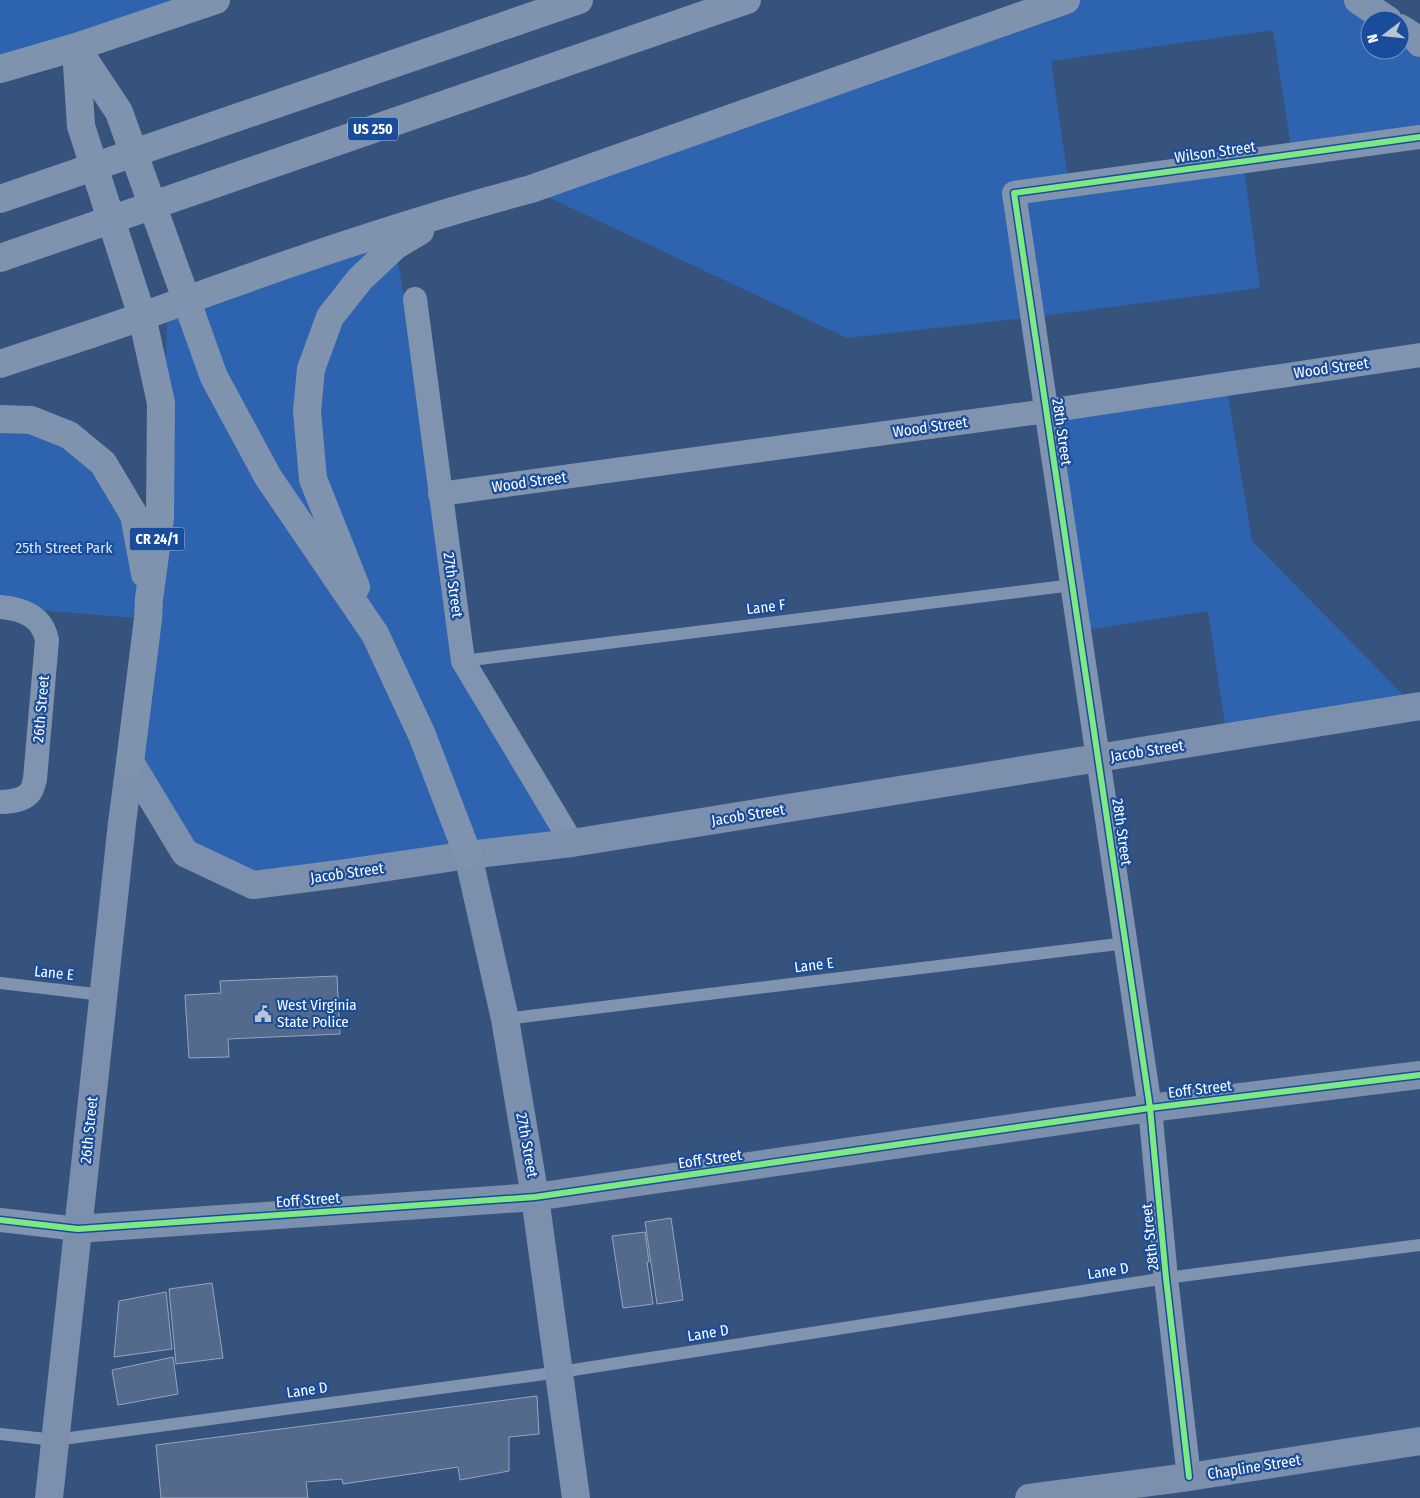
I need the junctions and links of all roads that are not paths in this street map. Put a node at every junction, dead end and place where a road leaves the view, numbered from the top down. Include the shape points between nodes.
1 (216, 0) edge
2 (580, 0) edge
3 (747, 0) edge
4 (1066, 0) edge
5 (1358, 0) edge
6 (1373, 10) edge
7 (76, 47) junction
8 (0, 69) edge
9 (1420, 137) edge
10 (1014, 193) joint
11 (0, 199) edge
12 (460, 208) junction
13 (0, 258) edge
14 (415, 299) dead end
15 (186, 300) junction
16 (142, 316) junction
17 (1420, 355) edge
18 (0, 364) edge
19 (1047, 411) junction
20 (0, 420) edge
21 (440, 494) junction
22 (1073, 585) junction
23 (149, 599) junction
24 (8, 607) edge
25 (374, 634) junction
26 (463, 661) junction
27 (1420, 706) edge
28 (1098, 758) junction
29 (130, 762) junction
30 (1, 803) edge
31 (572, 843) junction
32 (468, 855) junction
33 (1126, 943) junction
34 (0, 983) edge
35 (103, 995) junction
36 (505, 1019) junction
37 (1420, 1075) edge
38 (1150, 1108) junction
39 (535, 1197) junction
40 (0, 1220) edge
41 (78, 1228) junction
42 (1420, 1245) edge
43 (1166, 1278) junction
44 (560, 1372) junction
45 (0, 1434) edge
46 (55, 1440) junction
47 (1420, 1441) edge
48 (1189, 1478) junction
49 (49, 1498) edge
50 (576, 1498) edge
51 (1029, 1498) edge

1 - 7 highway
2 - 11 highway
3 - 13 highway, US 250
4 - 12 highway via 531,189
5 - 6 highway
7 - 8 highway
7 - 15 highway via 119,112
7 - 16 highway via 81,126
9 - 10 street, Wilson Street
10 - 19 street, 28th Street
12 - 15 highway
12 - 25 highway via 395,246 360,279 330,317 311,369 307,411 313,479
14 - 21 street, 27th Street
15 - 16 highway
15 - 25 highway via 214,377 268,477
16 - 18 highway
16 - 23 highway, CR 24/1 via 161,403 160,518
17 - 19 street, Wood Street
19 - 21 street, Wood Street
19 - 22 street, 28th Street
20 - 23 highway via 31,420 70,435 103,463 134,515
21 - 26 street, 27th Street
22 - 26 lane, Lane F
22 - 28 street, 28th Street
23 - 29 highway, CR 24/1
24 - 30 street, 26th Street via 37,620 45,630 47,640 35,779 31,792 22,798
25 - 32 highway via 422,735
26 - 31 street, 27th Street
27 - 28 street, Jacob Street
28 - 31 street, Jacob Street
28 - 33 street, 28th Street
29 - 32 street, Jacob Street via 185,854 253,885
29 - 35 street, 26th Street / CR 24/1
31 - 32 street, Jacob Street
32 - 36 street, 27th Street
33 - 36 lane, Lane E
33 - 38 street, 28th Street
34 - 35 lane, Lane E
35 - 41 street, 26th Street / CR 24/1
36 - 39 street, 27th Street
37 - 38 street, Eoff Street
38 - 39 street, Eoff Street
38 - 43 street, 28th Street
39 - 41 street, Eoff Street
39 - 44 street, 27th Street
40 - 41 street, Eoff Street
41 - 46 street, 26th Street
42 - 43 lane, Lane D
43 - 44 lane, Lane D
43 - 48 street, 28th Street
44 - 46 lane, Lane D
44 - 50 street, 27th Street
45 - 46 lane, Lane D
46 - 49 street, 26th Street
47 - 48 street, Chapline Street
48 - 51 street, Chapline Street

